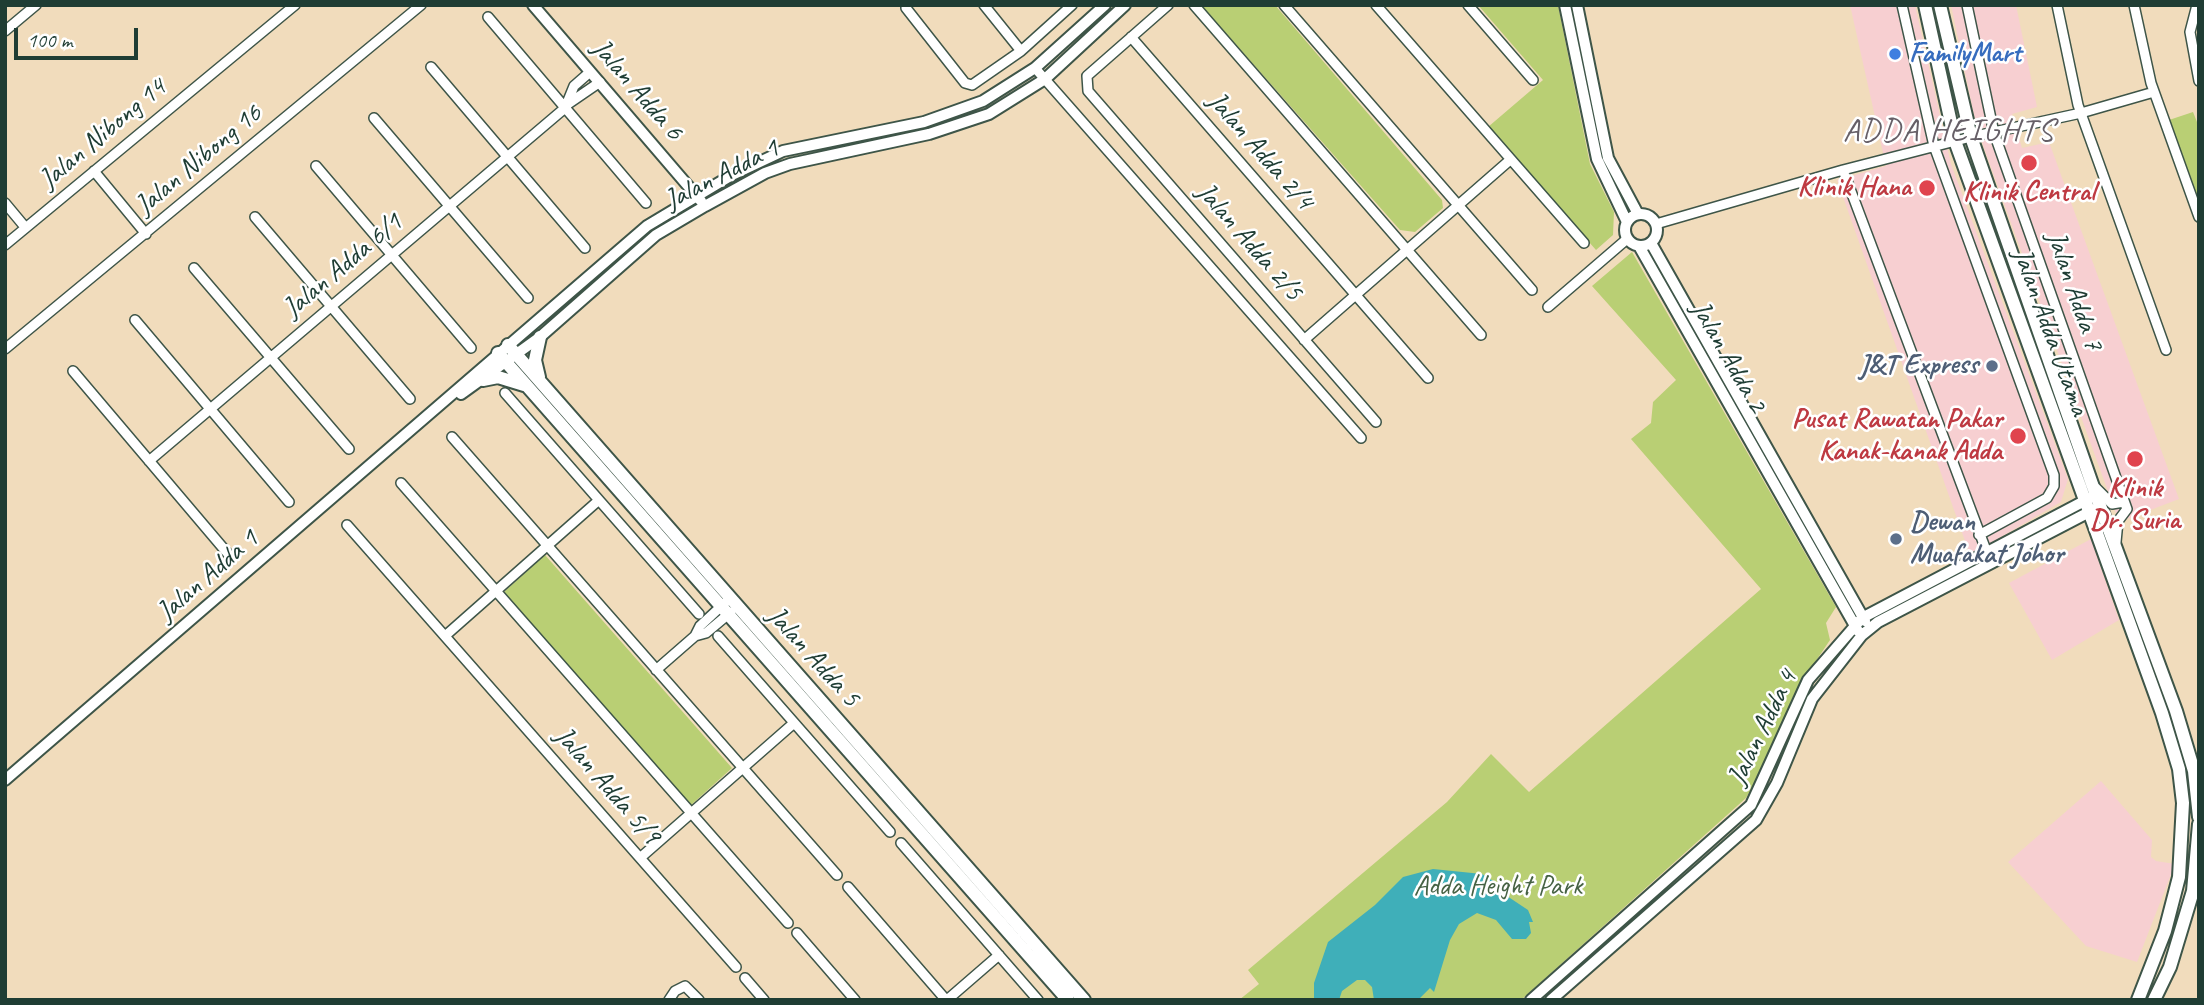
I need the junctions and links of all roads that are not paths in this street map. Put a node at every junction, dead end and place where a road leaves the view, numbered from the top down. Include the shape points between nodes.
1 (36, 5) edge
2 (295, 5) edge
3 (421, 5) edge
4 (533, 5) edge
5 (984, 5) edge
6 (1105, 5) edge
7 (1125, 5) edge
8 (1168, 5) edge
9 (1194, 5) edge
10 (1284, 5) edge
11 (1376, 5) edge
12 (1468, 5) edge
13 (1565, 5) edge
14 (1577, 5) edge
15 (1902, 5) edge
16 (1925, 5) edge
17 (1940, 5) edge
18 (1966, 5) edge
19 (2057, 5) edge
20 (2134, 5) edge
21 (2197, 5) edge
22 (1070, 6) edge
23 (906, 8) dead end
24 (488, 17) dead end
25 (5, 31) edge
26 (1131, 37) junction
27 (1021, 51) junction
28 (431, 67) dead end
29 (1035, 68) junction
30 (590, 72) junction
31 (1045, 79) junction
32 (1533, 80) dead end
33 (2199, 81) edge
34 (600, 82) junction
35 (2154, 92) junction
36 (565, 107) junction
37 (2081, 113) junction
38 (1594, 116) junction
39 (374, 118) dead end
40 (1994, 133) junction
41 (1971, 137) junction
42 (1955, 141) junction
43 (1934, 146) junction
44 (508, 156) junction
45 (1510, 160) junction
46 (316, 166) dead end
47 (1843, 170) junction
48 (94, 171) junction
49 (697, 195) junction
50 (5, 203) edge
51 (646, 203) dead end
52 (1459, 204) junction
53 (449, 206) junction
54 (705, 206) junction
55 (1638, 214) junction
56 (255, 217) dead end
57 (2199, 217) edge
58 (1627, 222) junction
59 (1656, 224) junction
60 (25, 227) junction
61 (146, 234) junction
62 (1627, 239) junction
63 (1584, 243) dead end
64 (1651, 243) junction
65 (5, 244) edge
66 (1639, 246) junction
67 (585, 248) dead end
68 (1406, 249) junction
69 (391, 255) junction
70 (194, 268) dead end
71 (1532, 290) dead end
72 (1355, 294) junction
73 (528, 298) dead end
74 (331, 306) junction
75 (1548, 307) dead end
76 (135, 320) dead end
77 (1481, 335) dead end
78 (540, 337) junction
79 (1304, 340) junction
80 (471, 348) dead end
81 (5, 349) edge
82 (2166, 350) dead end
83 (507, 354) junction
84 (271, 358) junction
85 (73, 371) dead end
86 (1428, 378) dead end
87 (483, 380) junction
88 (540, 382) junction
89 (527, 387) junction
90 (505, 393) dead end
91 (410, 399) dead end
92 (441, 406) junction
93 (210, 409) junction
94 (1376, 422) dead end
95 (452, 437) dead end
96 (1361, 438) dead end
97 (349, 449) dead end
98 (149, 461) junction
99 (401, 483) dead end
100 (599, 500) junction
101 (2092, 500) junction
102 (289, 502) dead end
103 (2125, 505) junction
104 (347, 525) dead end
105 (1979, 535) junction
106 (547, 546) junction
107 (2116, 548) junction
108 (1985, 552) junction
109 (229, 555) dead end
110 (1991, 563) junction
111 (1847, 590) junction
112 (496, 591) junction
113 (1885, 606) junction
114 (728, 607) junction
115 (699, 614) dead end
116 (1858, 622) junction
117 (1866, 632) junction
118 (445, 636) junction
119 (718, 636) dead end
120 (656, 670) junction
121 (794, 723) junction
122 (743, 768) junction
123 (5, 780) edge
124 (691, 813) junction
125 (2199, 817) edge
126 (2199, 824) edge
127 (890, 832) dead end
128 (901, 843) dead end
129 (950, 856) junction
130 (640, 858) junction
131 (837, 875) dead end
132 (848, 887) dead end
133 (788, 923) dead end
134 (797, 933) dead end
135 (999, 955) junction
136 (736, 967) dead end
137 (745, 978) dead end
138 (672, 995) edge
139 (699, 1000) edge
140 (764, 1000) edge
141 (855, 1000) edge
142 (947, 1000) edge
143 (1038, 1000) edge
144 (1068, 1000) edge
145 (1084, 1000) edge
146 (1531, 1000) edge
147 (1551, 1000) edge
148 (2138, 1000) edge
149 (2154, 1000) edge

1 - 25 street
2 - 48 street, Jalan Nibong 14
3 - 61 street, Jalan Nibong 16
4 - 30 street, Jalan Adda 6
5 - 27 street
6 - 29 street, Jalan Adda 1
7 - 31 street, Jalan Adda 1
8 - 26 street
9 - 68 street
10 - 52 street
11 - 45 street
12 - 32 street
13 - 38 street
14 - 38 street
15 - 43 street
16 - 42 main road, Jalan Adda Utama
17 - 41 main road, Jalan Adda Utama
18 - 40 street, Jalan Adda 7
19 - 37 street
20 - 35 street
21 - 33 street via 2190,32
22 - 27 street
23 - 27 street via 965,83 972,85
24 - 36 street
26 - 72 street, Jalan Adda 2/4
26 - 79 street, Jalan Adda 2/5 via 1087,76 1088,92
28 - 44 street
29 - 31 street
29 - 49 street, Jalan Adda 1 via 1006,89 959,112 783,151
30 - 34 street, Jalan Adda 6
30 - 36 street via 574,86
31 - 54 street, Jalan Adda 1 via 962,125 790,164
31 - 96 street
34 - 36 street
34 - 49 street, Jalan Adda 6
35 - 37 street
35 - 57 street
36 - 44 street, Jalan Adda 6/1
36 - 51 street
37 - 40 street
37 - 82 street
38 - 55 street via 1608,158
38 - 58 street via 1598,159
39 - 53 street
40 - 41 street
40 - 103 street, Jalan Adda 7
41 - 42 street
41 - 101 main road, Jalan Adda Utama
42 - 43 street
42 - 101 main road, Jalan Adda Utama
43 - 47 street
43 - 105 street via 2054,475 2048,498
44 - 53 street, Jalan Adda 6/1
44 - 67 street
45 - 52 street
45 - 63 street
46 - 69 street
47 - 59 street
47 - 105 street
48 - 60 street, Jalan Nibong 14
48 - 61 street
49 - 54 street, Jalan Adda 6
49 - 83 street, Jalan Adda 1 via 647,226
50 - 60 street
52 - 68 street
52 - 71 street
53 - 69 street, Jalan Adda 6/1
53 - 73 street
54 - 78 street, Jalan Adda 1 via 656,235
55 - 58 street
55 - 59 street
56 - 74 street
58 - 62 street
59 - 64 street via 1657,234
60 - 65 street, Jalan Nibong 14
61 - 81 street, Jalan Nibong 16
62 - 66 street
62 - 75 street
64 - 66 street
64 - 111 street, Jalan Adda 2
66 - 116 street, Jalan Adda 2
68 - 72 street
68 - 77 street
69 - 74 street, Jalan Adda 6/1
69 - 80 street
70 - 84 street
72 - 79 street
72 - 86 street, Jalan Adda 2/4
74 - 84 street, Jalan Adda 6/1
74 - 91 street
76 - 93 street
78 - 83 street, Jalan Adda 1
78 - 88 main road via 535,360
79 - 94 street, Jalan Adda 2/5
83 - 87 street, Jalan Adda 1
83 - 88 main road, Jalan Adda 5
83 - 89 main road, Jalan Adda 5
83 - 92 street, Jalan Adda 1
84 - 93 street, Jalan Adda 6/1
84 - 97 street
85 - 98 street
87 - 89 main road via 498,377
87 - 92 street, Jalan Adda 1
88 - 114 main road, Jalan Adda 5
89 - 114 main road, Jalan Adda 5
90 - 100 street
92 - 123 street, Jalan Adda 1
93 - 98 street, Jalan Adda 6/1
93 - 102 street
95 - 106 street
98 - 109 street
99 - 112 street
100 - 106 street
100 - 115 street
101 - 103 street
101 - 107 main road
101 - 108 street, Jalan Adda 4
101 - 110 street, Jalan Adda 4
101 - 148 main road via 2179,769 2183,803 2179,877 2165,931
103 - 107 street via 2115,530
104 - 118 street, Jalan Adda 5/9
105 - 108 street
106 - 112 street
106 - 120 street
107 - 125 main road via 2194,771
108 - 110 street
108 - 113 street, Jalan Adda 4
110 - 117 street, Jalan Adda 4
111 - 113 street via 1865,608
111 - 116 street, Jalan Adda 2
112 - 118 street
112 - 124 street
113 - 116 street, Jalan Adda 4
114 - 120 street via 706,633 695,636
114 - 129 main road, Jalan Adda 5
116 - 117 street, Jalan Adda 2
116 - 146 street, Jalan Adda 4 via 1808,680 1751,805
117 - 147 street, Jalan Adda 4 via 1812,699 1777,783 1756,820
118 - 130 street, Jalan Adda 5/9
119 - 121 street
120 - 122 street
121 - 122 street
121 - 127 street
122 - 124 street
122 - 131 street
124 - 130 street
124 - 133 street
126 - 149 main road via 2193,891 2178,944
128 - 135 street
129 - 144 main road, Jalan Adda 5
129 - 145 main road, Jalan Adda 5
130 - 136 street, Jalan Adda 5/9
132 - 142 street
134 - 141 street
135 - 142 street
135 - 143 street
137 - 140 street
138 - 139 street via 681,986

